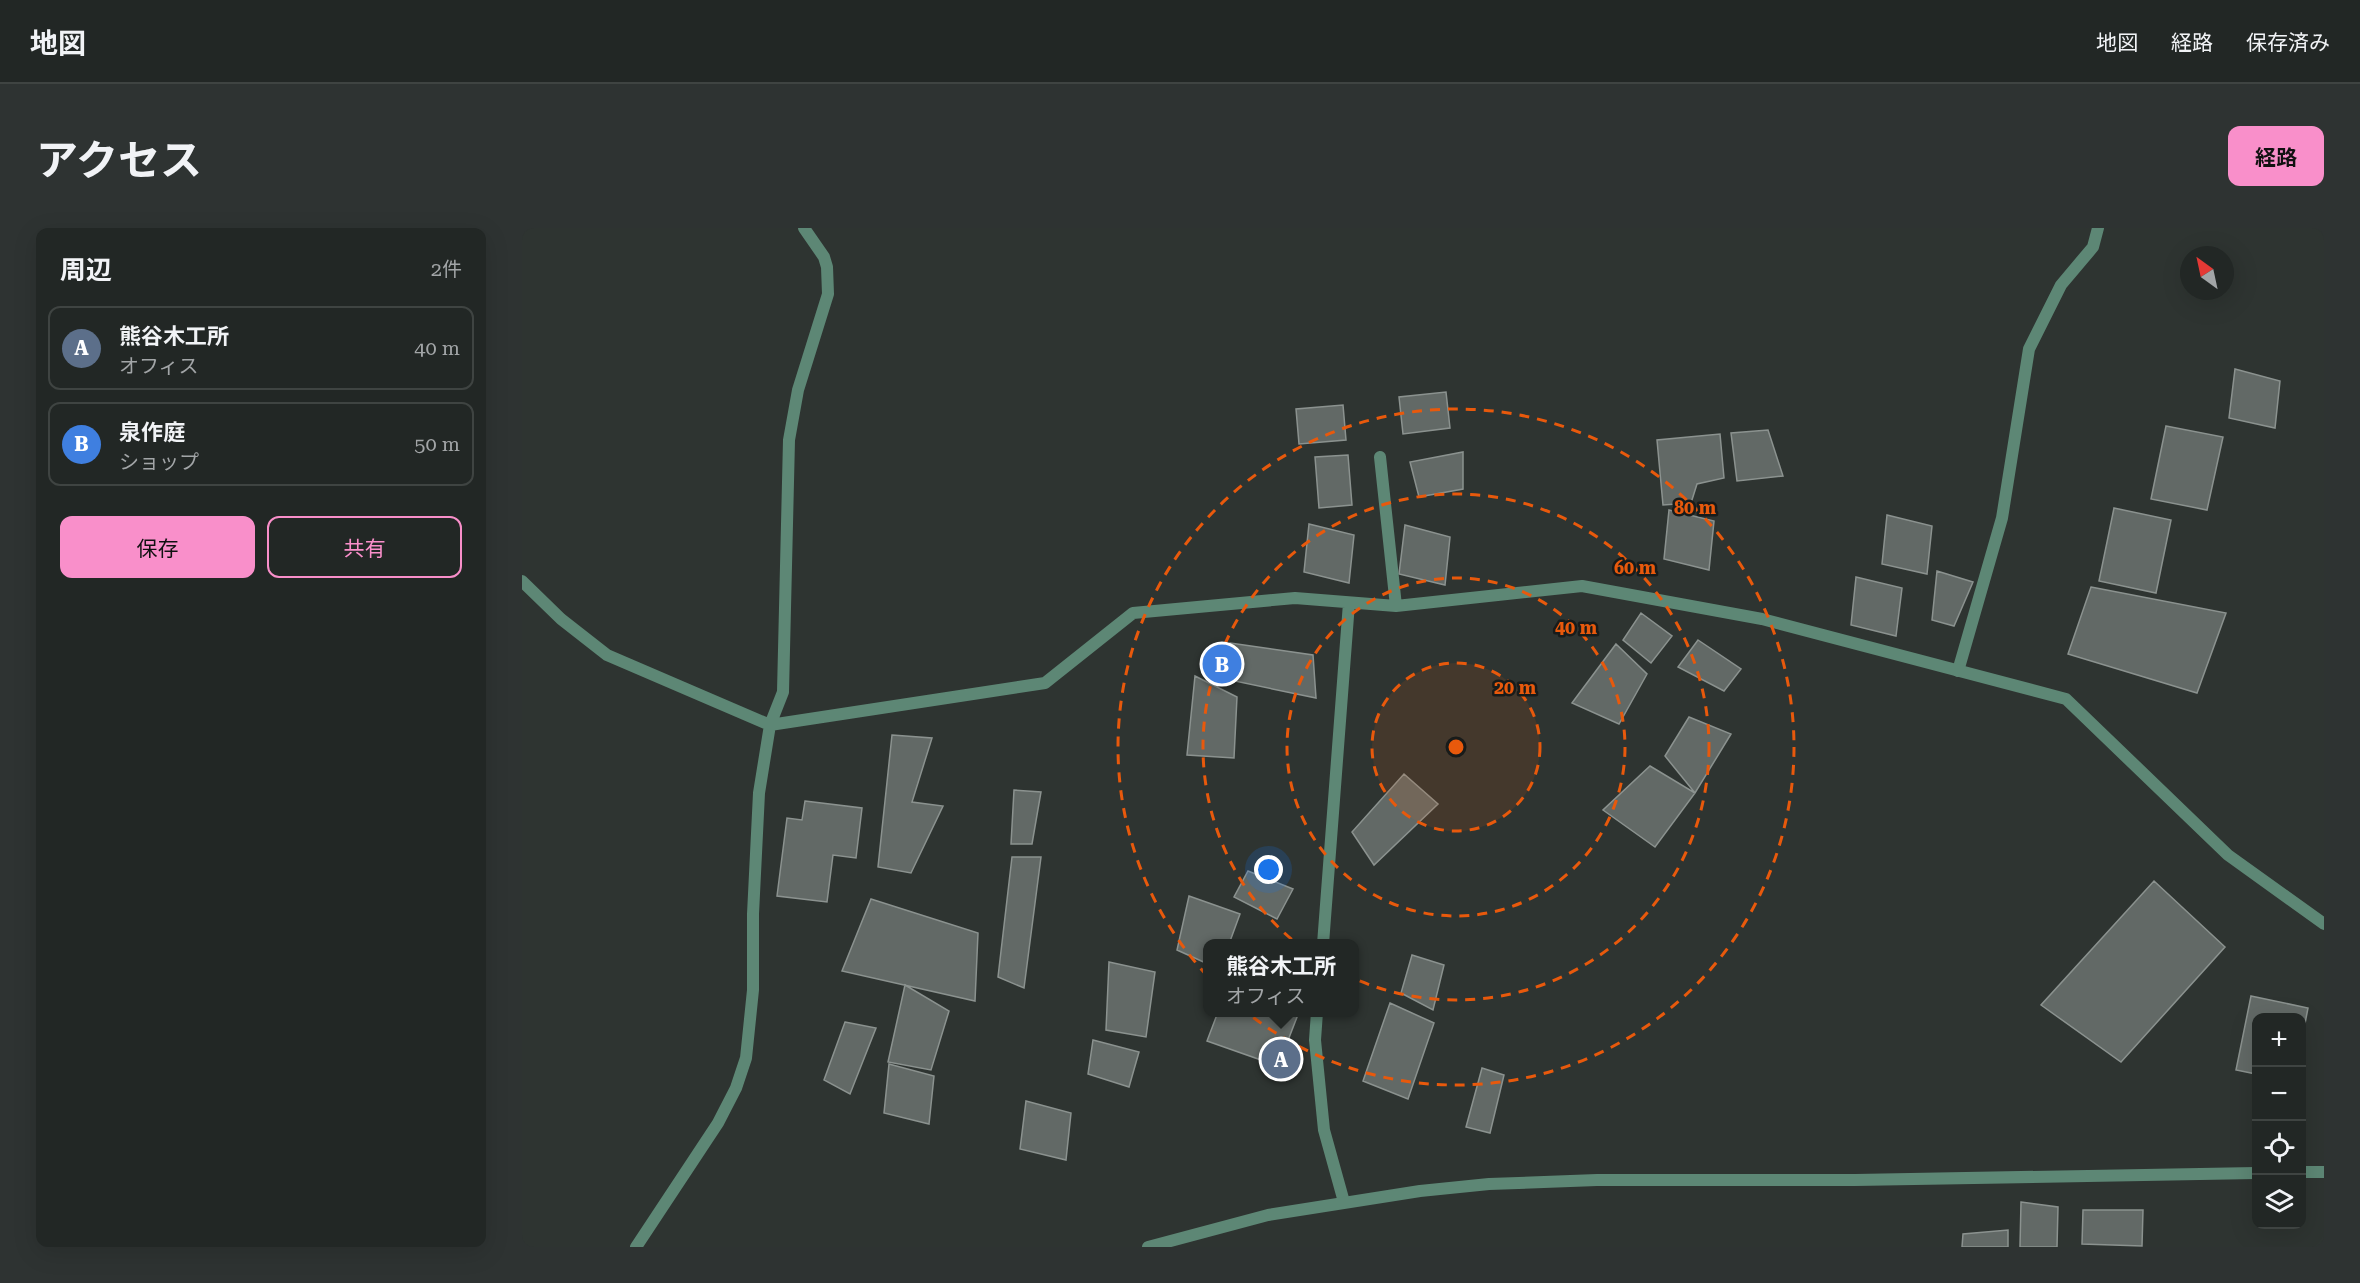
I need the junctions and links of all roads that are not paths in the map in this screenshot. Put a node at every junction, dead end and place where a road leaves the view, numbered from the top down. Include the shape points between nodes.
1 (804, 228) edge
2 (2098, 228) edge
3 (1380, 457) dead end
4 (522, 581) edge
5 (1349, 603) junction
6 (1396, 606) junction
7 (1958, 671) junction
8 (770, 725) junction
9 (2324, 924) edge
10 (1323, 939) edge
11 (1317, 1017) edge
12 (2306, 1172) edge
13 (2324, 1172) edge
14 (2252, 1173) edge
15 (1344, 1202) junction
16 (636, 1247) edge
17 (1148, 1247) edge

1 - 8 street via 824,257 828,294 798,390 789,440 783,692
2 - 7 street via 2093,247 2061,285 2029,349 2002,518
3 - 6 street
4 - 8 street via 561,619 607,655
5 - 6 street
5 - 8 street via 1294,598 1133,613 1045,683
5 - 10 street
6 - 7 street via 1582,586 1762,619
7 - 9 street via 2066,699 2228,855
8 - 16 street via 759,793 753,990 746,1058 718,1123
11 - 15 street via 1315,1040 1324,1130
12 - 13 street
14 - 15 street via 1597,1180 1489,1184
15 - 17 street via 1268,1215

